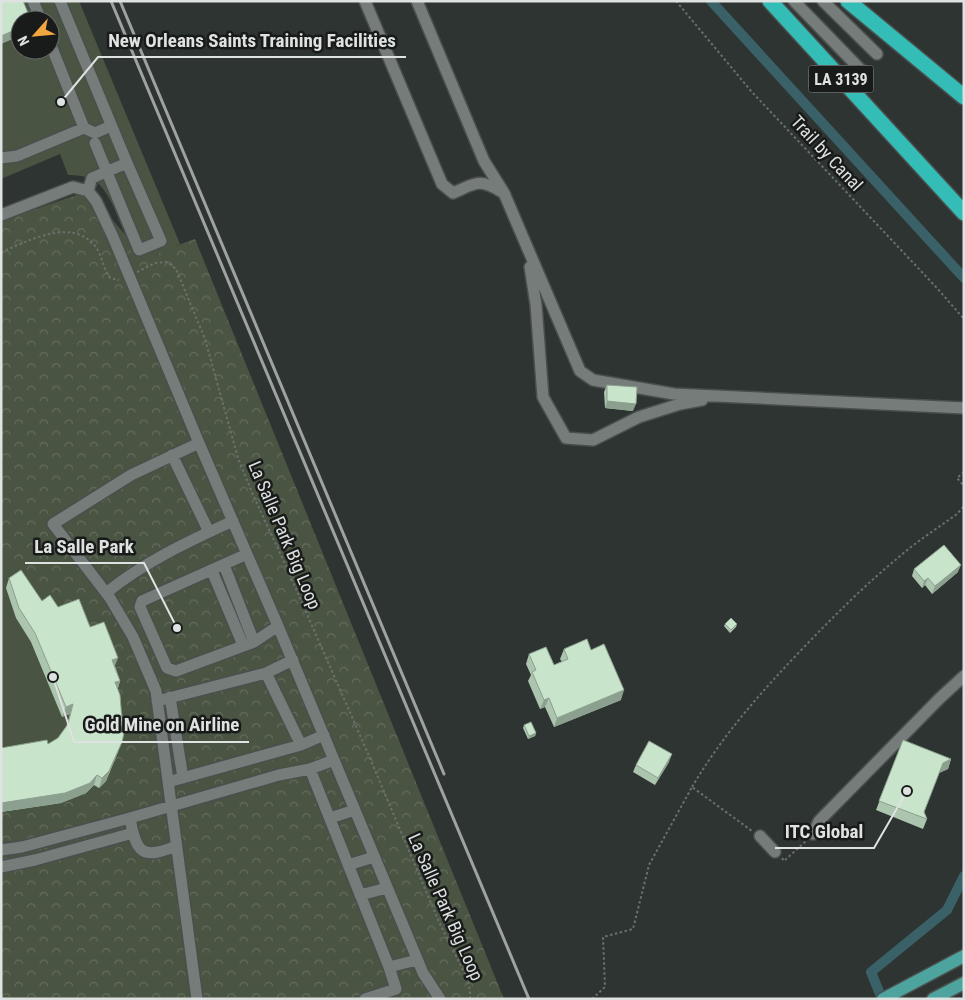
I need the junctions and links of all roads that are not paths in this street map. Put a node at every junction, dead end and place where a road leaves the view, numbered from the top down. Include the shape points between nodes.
1 (60, 1) edge
2 (365, 1) edge
3 (417, 1) edge
4 (770, 1) edge
5 (794, 1) edge
6 (823, 1) edge
7 (848, 1) edge
8 (877, 54) dead end
9 (56, 60) edge
10 (861, 70) dead end
11 (964, 97) edge
12 (111, 126) junction
13 (84, 128) junction
14 (95, 143) dead end
15 (2, 156) edge
16 (127, 163) junction
17 (107, 171) junction
18 (88, 191) junction
19 (504, 193) junction
20 (964, 213) edge
21 (1, 215) edge
22 (528, 253) junction
23 (720, 396) junction
24 (964, 408) edge
25 (199, 443) junction
26 (172, 455) junction
27 (233, 520) junction
28 (209, 532) junction
29 (247, 554) junction
30 (224, 565) junction
31 (212, 570) junction
32 (233, 589) junction
33 (106, 593) junction
34 (222, 594) junction
35 (243, 614) junction
36 (231, 618) junction
37 (278, 626) junction
38 (248, 644) junction
39 (293, 660) junction
40 (266, 673) junction
41 (964, 676) edge
42 (170, 698) junction
43 (157, 701) junction
44 (324, 736) junction
45 (300, 745) junction
46 (334, 760) junction
47 (310, 769) junction
48 (183, 778) junction
49 (168, 782) junction
50 (170, 805) junction
51 (355, 810) junction
52 (130, 818) junction
53 (330, 818) junction
54 (133, 833) junction
55 (813, 834) road end
56 (760, 836) road end
57 (176, 846) junction
58 (1, 850) edge
59 (775, 852) road end
60 (374, 857) junction
61 (348, 864) junction
62 (1, 867) edge
63 (387, 888) junction
64 (360, 895) junction
65 (964, 956) edge
66 (417, 960) junction
67 (389, 967) junction
68 (964, 983) edge
69 (197, 999) edge
70 (365, 999) edge
71 (440, 999) edge
72 (883, 999) edge
73 (933, 999) edge

1 - 12 street
2 - 19 street via 442,184 453,193 475,182 490,185
3 - 19 street via 484,161
4 - 20 highway, LA 3139
5 - 10 street
6 - 8 street
7 - 11 highway
9 - 13 street
12 - 13 street via 95,133
12 - 16 street
13 - 15 street via 17,156
14 - 17 street
16 - 17 street
16 - 17 street via 161,241 139,250
17 - 18 street via 92,178
18 - 21 street via 73,187
18 - 25 street via 96,201 129,275
19 - 22 street
22 - 23 street via 580,371 592,380 674,394
22 - 23 street via 536,305 543,397 566,438 593,440 640,417
23 - 24 street
25 - 26 street
25 - 27 street
26 - 28 street
26 - 33 street via 131,475 53,524
27 - 28 street
27 - 29 street
28 - 33 street via 142,567
29 - 30 street
29 - 37 street
30 - 31 street
30 - 32 street
31 - 34 street
31 - 38 street via 142,601 140,607 168,668 176,672
32 - 34 street
32 - 35 street
33 - 43 street via 133,637 149,671
34 - 36 street
35 - 36 street
35 - 38 street
36 - 38 street
37 - 38 street
37 - 39 street
39 - 40 street
39 - 44 street
40 - 42 street
40 - 45 street
41 - 55 street via 819,821
42 - 43 street
42 - 48 street
43 - 49 street
44 - 45 street
44 - 46 street
45 - 48 street
46 - 47 street
46 - 51 street
47 - 50 street
47 - 53 street
48 - 49 street
49 - 50 street
50 - 52 street
50 - 57 street
51 - 53 street
51 - 60 street
52 - 54 street
52 - 58 street
53 - 61 street
54 - 57 street via 137,845 147,853 158,853
54 - 62 street
56 - 59 street
57 - 69 street
60 - 61 street
60 - 63 street
61 - 64 street
63 - 64 street
63 - 66 street
64 - 67 street
65 - 72 main road
66 - 67 street
66 - 71 street
67 - 70 street via 396,988
68 - 73 main road

